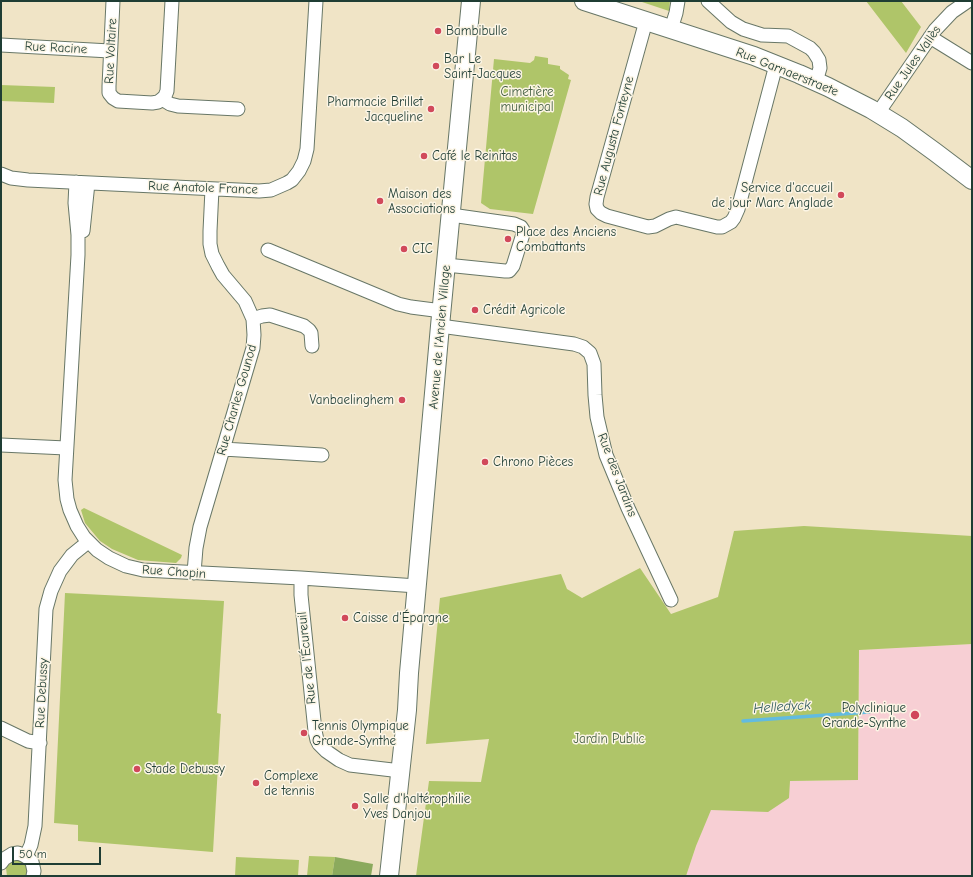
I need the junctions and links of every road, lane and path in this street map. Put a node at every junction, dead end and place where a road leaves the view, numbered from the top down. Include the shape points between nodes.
1 (113, 1) edge
2 (172, 1) edge
3 (316, 1) edge
4 (471, 1) edge
5 (584, 1) edge
6 (678, 1) edge
7 (708, 1) edge
8 (968, 1) edge
9 (646, 21) junction
10 (671, 29) junction
11 (930, 37) junction
12 (1, 45) edge
13 (110, 51) junction
14 (972, 63) edge
15 (776, 65) junction
16 (816, 82) junction
17 (162, 100) junction
18 (238, 109) dead end
19 (878, 113) junction
20 (1, 174) edge
21 (972, 180) edge
22 (82, 182) junction
23 (212, 189) junction
24 (451, 215) junction
25 (268, 250) dead end
26 (446, 264) junction
27 (253, 319) junction
28 (441, 319) junction
29 (312, 346) dead end
30 (1, 445) edge
31 (66, 448) junction
32 (223, 449) junction
33 (322, 455) dead end
34 (88, 542) junction
35 (194, 574) junction
36 (301, 578) junction
37 (417, 586) junction
38 (671, 600) dead end
39 (1, 728) edge
40 (40, 743) junction
41 (397, 770) junction
42 (26, 856) junction
43 (1, 864) edge
44 (34, 876) edge
45 (379, 876) edge
46 (389, 876) edge

1 - 13 street, Rue Voltaire
2 - 17 street via 167,91
3 - 23 street, Rue Anatole France via 308,144 302,166 292,180 271,190
4 - 24 street, Avenue de l'Ancien Village
5 - 9 street, Rue Garnaerstraete
6 - 10 street
7 - 16 street via 731,22 743,29 755,33 788,36 810,48 819,60 820,68
8 - 11 street, Rue Jules Vallès via 946,18
9 - 10 street, Rue Garnaerstraete
9 - 15 street, Rue Augusta Fonteyne via 597,197 597,209 606,216 648,227 676,217 717,227 731,222 738,209
10 - 15 street, Rue Garnaerstraete
11 - 14 street
11 - 19 street, Rue Jules Vallès
12 - 13 street, Rue Racine
13 - 17 street, Rue Voltaire via 109,90 113,98 152,103
15 - 16 street, Rue Garnaerstraete
16 - 19 street, Rue Garnaerstraete
17 - 18 street via 178,106
19 - 21 street, Rue Garnaerstraete via 925,144
20 - 22 street, Rue Anatole France via 22,180
22 - 23 street, Rue Anatole France
22 - 31 street, Rue Chopin via 75,203 78,255
23 - 27 street, Rue Charles Gounod via 212,254 223,275 245,301
24 - 26 street, Avenue de l'Ancien Village
24 - 26 street via 514,224 521,227 523,234 509,271
25 - 28 street, Rue des Jardins
26 - 28 street, Avenue de l'Ancien Village
27 - 29 street via 270,315 304,326 311,333
27 - 32 street, Rue Charles Gounod via 253,348
28 - 37 street, Avenue de l'Ancien Village
28 - 38 street, Rue des Jardins via 574,344 590,354 594,364 597,417 606,455
30 - 31 street
31 - 34 street, Rue Chopin via 65,487 68,504 77,526
32 - 33 street
32 - 35 street, Rue Charles Gounod via 199,534
34 - 35 street, Rue Chopin via 109,558 131,567
34 - 40 street, Rue Debussy via 63,565 49,597
35 - 36 street, Rue Chopin
36 - 37 street, Rue Chopin
36 - 41 street, Rue de l'Écureuil via 317,740 326,751 345,763
37 - 41 street, Avenue de l'Ancien Village via 407,710
39 - 40 street via 28,741
40 - 42 street, Rue Debussy via 34,832
41 - 45 street, Avenue de l'Ancien Village
41 - 46 street, Avenue de l'Ancien Village
42 - 43 street via 12,854
42 - 44 street via 33,865

